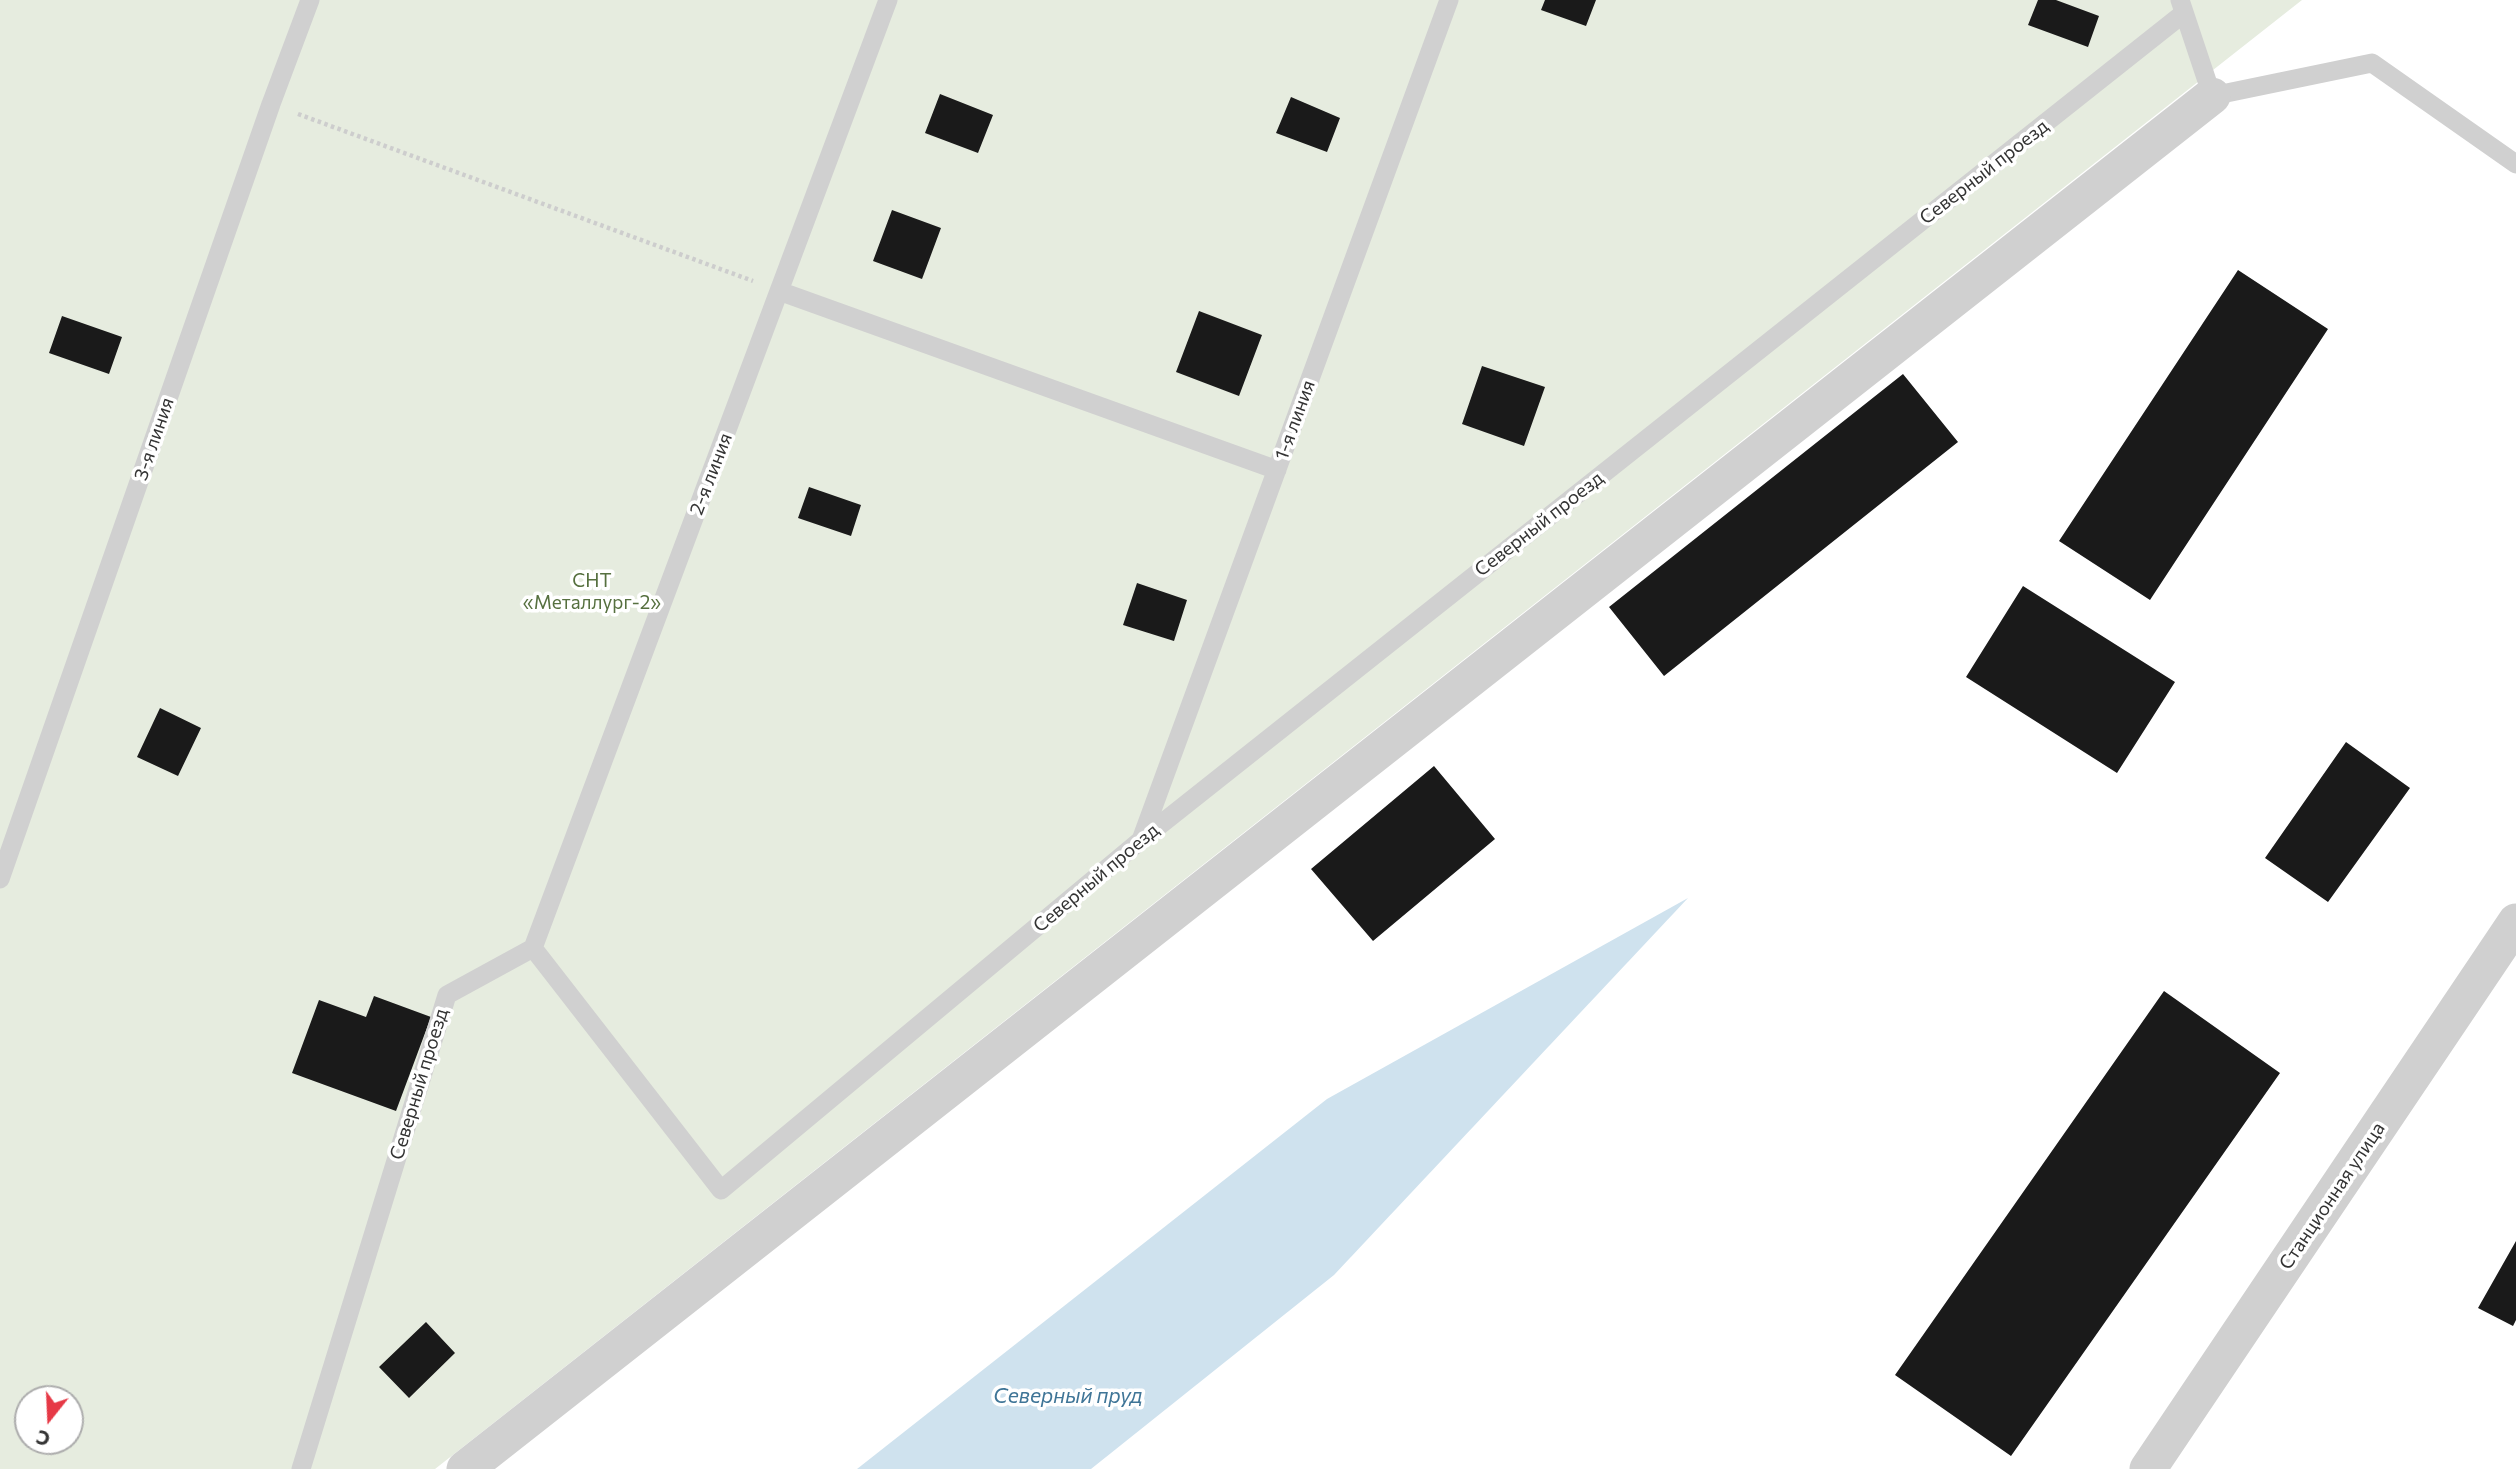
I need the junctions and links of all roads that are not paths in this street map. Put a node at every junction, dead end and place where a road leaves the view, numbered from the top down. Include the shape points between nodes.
1 (310, 0) edge
2 (888, 0) edge
3 (1449, 0) edge
4 (2182, 7) edge
5 (2212, 96) junction
6 (2516, 164) edge
7 (779, 290) junction
8 (1277, 470) junction
9 (1141, 839) junction
10 (0, 878) edge
11 (2516, 922) edge
12 (533, 948) junction
13 (301, 1469) edge
14 (465, 1469) edge
15 (2148, 1469) edge

1 - 10 lane, 3-я линия
2 - 7 lane, 2-я линия
3 - 8 lane, 1-я линия
4 - 5 lane
4 - 9 lane, Северный проезд
5 - 6 lane via 2372,63
5 - 14 street
7 - 8 lane
7 - 12 lane, 2-я линия
8 - 9 lane, 1-я линия
9 - 12 lane, Северный проезд via 721,1190
11 - 15 street, Станционная улица
12 - 13 lane, Северный проезд via 447,995

